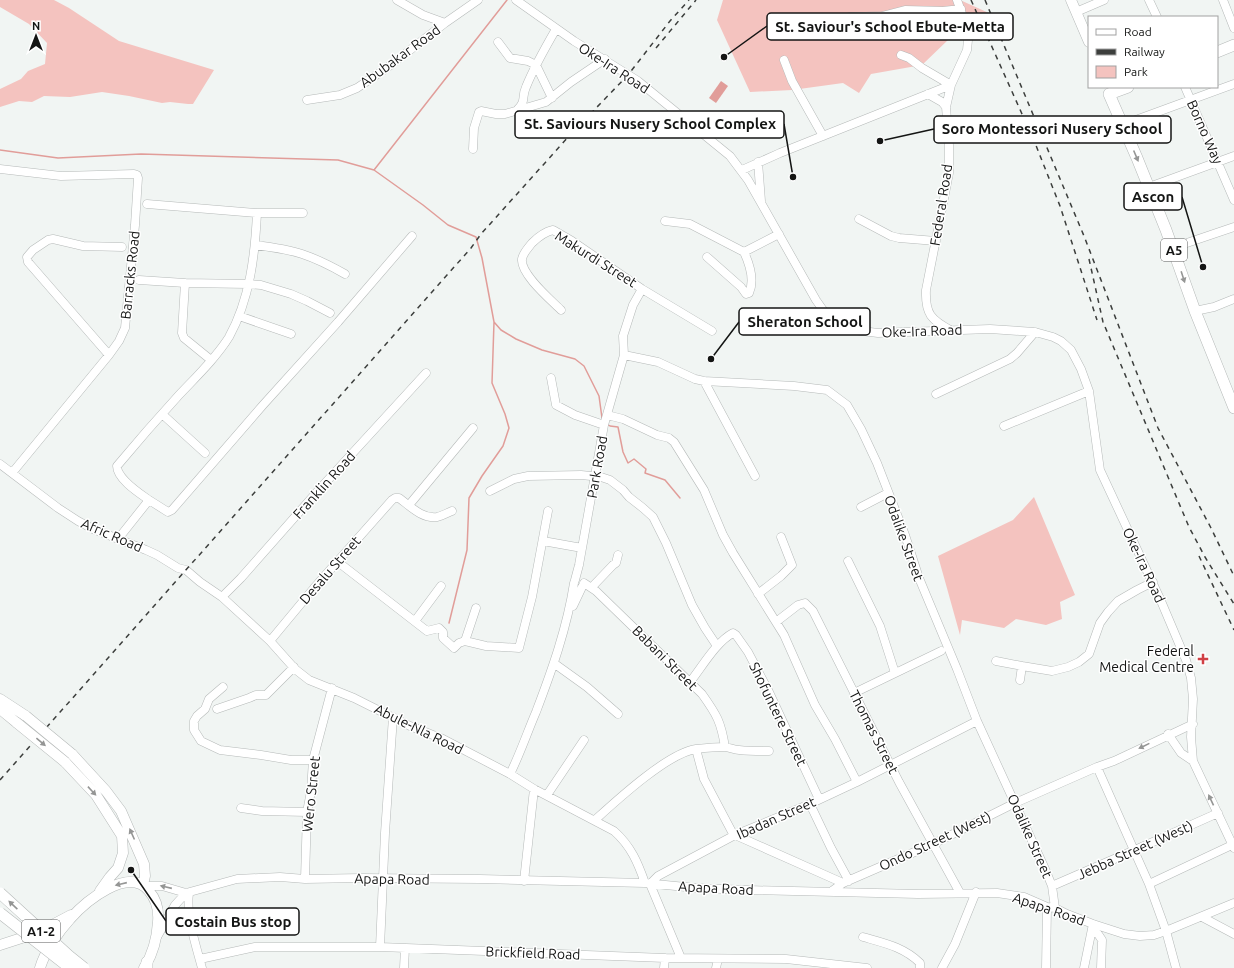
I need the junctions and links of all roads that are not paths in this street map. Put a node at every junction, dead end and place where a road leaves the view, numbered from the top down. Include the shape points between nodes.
1 (397, 0) edge
2 (478, 0) edge
3 (516, 0) edge
4 (957, 0) edge
5 (1071, 0) edge
6 (1104, 0) edge
7 (1149, 0) edge
8 (1222, 0) edge
9 (961, 9) junction
10 (1076, 12) junction
11 (1157, 16) edge
12 (849, 17) dead end
13 (445, 23) junction
14 (1234, 28) edge
15 (556, 29) junction
16 (1088, 40) edge
17 (498, 42) dead end
18 (1234, 45) edge
19 (1218, 52) edge
20 (901, 55) dead end
21 (605, 59) junction
22 (784, 60) dead end
23 (536, 65) junction
24 (1234, 84) edge
25 (951, 85) junction
26 (1123, 88) edge
27 (1185, 88) edge
28 (1107, 91) edge
29 (928, 94) junction
30 (552, 98) junction
31 (308, 100) dead end
32 (1191, 101) junction
33 (946, 107) junction
34 (516, 110) junction
35 (1122, 125) junction
36 (823, 136) junction
37 (473, 148) dead end
38 (1234, 156) edge
39 (758, 162) junction
40 (1218, 162) junction
41 (0, 169) edge
42 (742, 170) junction
43 (1148, 187) junction
44 (1234, 200) edge
45 (762, 203) junction
46 (147, 204) dead end
47 (257, 213) junction
48 (303, 213) dead end
49 (859, 218) dead end
50 (666, 221) dead end
51 (1234, 227) edge
52 (779, 234) junction
53 (412, 236) dead end
54 (936, 241) junction
55 (255, 245) junction
56 (122, 247) dead end
57 (1172, 248) junction
58 (744, 252) junction
59 (707, 258) dead end
60 (345, 274) dead end
61 (139, 280) dead end
62 (186, 282) junction
63 (248, 284) junction
64 (642, 289) junction
65 (1234, 299) edge
66 (561, 310) dead end
67 (1195, 311) junction
68 (330, 314) dead end
69 (239, 316) junction
70 (712, 331) dead end
71 (952, 331) junction
72 (1035, 332) junction
73 (291, 334) dead end
74 (109, 355) junction
75 (624, 355) junction
76 (211, 360) junction
77 (426, 373) dead end
78 (551, 378) dead end
79 (704, 381) junction
80 (1089, 391) junction
81 (936, 394) dead end
82 (1234, 408) edge
83 (162, 414) junction
84 (606, 420) junction
85 (1004, 426) dead end
86 (472, 428) dead end
87 (205, 453) dead end
88 (0, 464) edge
89 (12, 473) junction
90 (755, 476) dead end
91 (594, 477) junction
92 (490, 491) dead end
93 (888, 493) junction
94 (149, 500) junction
95 (408, 506) junction
96 (860, 507) dead end
97 (452, 510) dead end
98 (548, 511) dead end
99 (781, 537) dead end
100 (118, 539) junction
101 (543, 540) junction
102 (582, 548) junction
103 (618, 556) dead end
104 (848, 561) dead end
105 (338, 562) junction
106 (188, 572) joint
107 (1153, 582) junction
108 (580, 583) junction
109 (442, 586) dead end
110 (592, 587) junction
111 (758, 594) junction
112 (222, 597) junction
113 (476, 608) dead end
114 (416, 621) junction
115 (776, 622) junction
116 (270, 641) junction
117 (465, 641) junction
118 (717, 646) junction
119 (941, 651) dead end
120 (996, 661) dead end
121 (555, 664) junction
122 (1022, 666) junction
123 (294, 668) junction
124 (895, 673) junction
125 (1020, 680) dead end
126 (690, 682) junction
127 (223, 687) dead end
128 (332, 688) junction
129 (854, 693) junction
130 (0, 699) edge
131 (217, 709) dead end
132 (0, 710) edge
133 (618, 714) dead end
134 (393, 717) junction
135 (976, 722) junction
136 (1192, 724) junction
137 (1168, 734) junction
138 (584, 740) dead end
139 (725, 747) junction
140 (696, 749) junction
141 (769, 751) dead end
142 (68, 758) junction
143 (313, 760) junction
144 (1193, 761) junction
145 (891, 764) junction
146 (1097, 767) junction
147 (510, 774) junction
148 (857, 782) junction
149 (534, 789) junction
150 (547, 795) junction
151 (820, 799) junction
152 (810, 804) junction
153 (1015, 804) junction
154 (242, 808) dead end
155 (307, 812) junction
156 (1218, 813) junction
157 (595, 820) junction
158 (735, 835) junction
159 (933, 844) junction
160 (1233, 847) edge
161 (1135, 850) junction
162 (306, 879) junction
163 (383, 879) junction
164 (524, 881) junction
165 (846, 882) junction
166 (648, 884) junction
167 (1149, 884) junction
168 (144, 885) junction
169 (1052, 886) junction
170 (832, 892) junction
171 (960, 892) junction
172 (976, 892) junction
173 (0, 893) edge
174 (188, 893) junction
175 (97, 895) junction
176 (1234, 903) edge
177 (1051, 907) junction
178 (81, 909) junction
179 (0, 913) edge
180 (1202, 917) junction
181 (1093, 927) junction
182 (1166, 931) junction
183 (1234, 934) edge
184 (863, 937) dead end
185 (157, 938) junction
186 (0, 945) edge
187 (380, 948) junction
188 (405, 948) junction
189 (665, 958) junction
190 (681, 958) junction
191 (200, 959) junction
192 (718, 959) junction
193 (765, 959) junction
194 (146, 966) edge
195 (40, 968) edge
196 (70, 968) edge
197 (84, 968) edge
198 (202, 968) edge
199 (404, 968) edge
200 (664, 968) edge
201 (716, 968) edge
202 (764, 968) edge
203 (867, 968) edge
204 (920, 968) edge
205 (942, 968) edge
206 (1046, 968) edge
207 (1084, 968) edge
208 (1101, 968) edge
209 (1176, 968) edge

1 - 13 street
2 - 13 street, Abubakar Road
3 - 15 street, Oke-Ira Road
4 - 9 street, Federal Road
5 - 10 main road
6 - 10 street
7 - 11 street
8 - 14 street
9 - 12 street via 904,10 882,16
9 - 25 street, Federal Road via 967,28 967,50
10 - 16 main road
13 - 31 street, Abubakar Road via 357,88 340,95
15 - 21 street, Oke-Ira Road
15 - 23 street
17 - 23 street via 510,58
18 - 19 highway
20 - 25 street
21 - 30 street
21 - 42 street, Oke-Ira Road via 638,80 718,145
22 - 36 street via 792,81
23 - 30 street
23 - 34 street via 525,89 523,103
24 - 32 street
25 - 29 street
25 - 33 street, Federal Road
26 - 28 highway
27 - 32 street, Borno Way
28 - 35 highway, A5
29 - 33 street
29 - 36 street
30 - 34 street via 536,106
32 - 35 street
32 - 40 street, Borno Way
33 - 54 street, Federal Road via 949,173
34 - 37 street via 505,114 478,112
35 -> 43 highway, A5
36 - 39 street
38 - 40 street
39 - 42 street
39 - 45 street
40 - 43 street
40 - 44 street, Borno Way
41 - 74 street, Barracks Road via 62,176 137,175 137,210 125,328
42 - 45 street, Oke-Ira Road
43 - 57 highway, A5
45 - 52 street, Oke-Ira Road
46 - 47 street
47 - 48 street
47 - 55 street
49 - 54 street via 891,236
50 - 58 street via 690,224
51 - 57 street
52 - 58 street
52 - 71 street, Oke-Ira Road via 819,305 843,326 878,334
53 - 94 street via 172,510 163,510
54 - 71 street, Federal Road via 926,290 926,303 929,314 937,323
55 - 60 street via 302,254
55 - 63 street
56 - 74 street via 83,246 53,239 33,250 27,258 50,289
57 -> 67 highway, A5
58 - 59 street via 752,279 752,287 746,294
61 - 62 street
62 - 63 street
62 - 76 street via 182,334
63 - 68 street via 291,294
63 - 69 street
64 - 66 street, Makurdi Street via 564,236 553,230 547,231 530,245 522,260 524,269 531,279
64 - 70 street, Makurdi Street
64 - 75 street, Park Road via 627,319 623,336
65 - 67 street
67 - 82 highway, A5
69 - 73 street
69 - 76 street via 226,342
71 - 72 street, Oke-Ira Road via 990,329
72 - 80 street, Oke-Ira Road via 1054,337 1071,350
72 - 81 street via 1010,359
74 - 89 street, Barracks Road
75 - 79 street, Odalike Street via 658,362
75 - 84 street, Park Road
76 - 83 street
77 - 112 street, Franklin Road
78 - 84 street via 556,405 571,413
79 - 90 street
79 - 93 street, Odalike Street via 827,390 847,405 877,463
80 - 85 street
80 - 107 street, Oke-Ira Road via 1100,470
83 - 87 street
83 - 94 street via 117,466 121,478
84 - 91 street, Park Road
84 - 111 street via 623,419 674,442 704,490 723,535
86 - 95 street
88 - 89 street, Afric Road
89 - 100 street, Afric Road via 78,521
91 - 92 street via 518,477
91 - 102 street, Park Road
91 - 118 street via 610,480 653,517 692,606
93 - 96 street
93 - 135 street, Odalike Street via 905,535 918,578
94 - 100 street
95 - 97 street via 421,514 434,517
95 - 105 street, Desalu Street via 399,498 392,500
98 - 101 street
99 - 111 street via 792,565
100 - 106 street, Afric Road via 157,555
101 - 102 street
101 - 117 street via 519,648 486,646
102 - 108 street, Park Road via 579,565
103 - 110 street via 616,563
104 - 124 street via 880,626
105 - 114 street
105 - 116 street, Desalu Street
106 - 112 street, Abule-Nla Road
107 - 122 street via 1118,601 1100,623 1089,654 1079,662 1052,671
107 - 136 street, Oke-Ira Road via 1191,678
108 - 110 street, Babani Street
108 - 121 street, Park Road
109 - 114 street
110 - 126 street, Babani Street
111 - 115 street
112 - 116 street, Abule-Nla Road
113 - 117 street
114 - 117 street via 427,631 439,628 443,632 443,638 454,648
115 - 129 street, Thomas Street via 798,605 808,604
115 - 148 street via 815,705
116 - 123 street, Abule-Nla Road
118 - 126 street
118 - 151 street, Shofuntere Street via 733,633 740,640 768,690
119 - 124 street
120 - 122 street
121 - 133 street
121 - 147 street, Park Road
122 - 125 street
123 - 128 street, Abule-Nla Road via 309,680
123 - 131 street via 266,696 256,695
124 - 129 street
126 - 139 street, Babani Street via 716,714 722,728
127 - 143 street via 209,699 205,709 194,722 194,730 201,741 220,750 291,760
128 - 134 street, Abule-Nla Road
128 - 143 street, Wero Street
129 - 145 street, Thomas Street
130 - 142 main road, bridge via 26,716
132 -> 142 main road, bridge
134 - 147 street, Abule-Nla Road
134 - 163 street
135 - 145 street, Ibadan Street
135 - 153 street, Odalike Street
136 - 137 street, Ondo Street (West)
136 - 144 street, Oke-Ira Road
137 - 144 street via 1181,753
137 -> 146 street, Ondo Street (West)
138 - 150 street
139 - 140 street
139 - 141 street
140 - 157 street via 676,757 657,769
140 - 158 street via 704,779
168 -> 142 main road via 144,864 121,811 106,791
142 -> 175 main road via 122,836 123,853 118,868
143 - 155 street, Wero Street via 312,790
156 -> 144 street
145 - 148 street, Ibadan Street
145 - 159 street, Thomas Street
146 - 153 street, Ondo Street (West)
146 - 161 street
147 - 149 street, Abule-Nla Road
148 - 151 street, Ibadan Street
149 - 150 street, Abule-Nla Road
149 - 164 street
150 - 157 street, Abule-Nla Road
151 - 152 street, Ibadan Street
152 - 158 street, Ibadan Street
152 - 165 street
153 - 159 street, Ondo Street (West)
153 - 169 street, Odalike Street
154 - 155 street
155 - 162 street, Wero Street
156 - 160 street
156 - 161 street, Jebba Street (West)
157 - 166 street, Abule-Nla Road via 614,831 623,840 637,860
158 - 165 street
158 - 166 street, Ibadan Street via 658,876
159 - 165 street, Ondo Street (West)
159 - 171 street, Thomas Street
160 - 167 street
161 - 167 street
161 - 169 street, Jebba Street (West)
162 - 163 street, Apapa Road
162 - 174 street, Apapa Road via 240,879
163 - 164 street, Apapa Road
163 - 187 street
164 - 166 street, Apapa Road
165 - 170 street, Ondo Street (West)
166 - 170 street, Apapa Road
166 - 190 street
167 - 182 street
174 -> 168 street via 162,886
168 -> 175 main road via 130,882 118,884
168 - 185 main road via 155,897 158,905
169 - 177 street, Odalike Street
170 - 171 street, Apapa Road
171 - 172 street, Apapa Road
172 - 177 street, Apapa Road via 1016,895
172 - 205 street via 955,944
197 -> 173 highway, A1-2, bridge
174 - 185 street via 175,905
174 - 191 street via 190,920
175 - 178 main road
176 - 180 street, Apapa Road
177 - 181 street, Apapa Road
177 - 206 street, Odalike Street
178 - 186 main road via 37,933
178 - 195 main road via 70,918 56,937
179 - 196 highway, A1-2, bridge
180 - 182 street, Apapa Road
180 - 183 street
181 - 182 street, Apapa Road via 1140,936
181 - 207 street
181 - 208 street via 1102,940
182 - 209 street
184 - 204 street via 909,953 920,963
185 - 194 main road
187 - 188 street, Brickfield Road
187 - 191 street, Brickfield Road via 254,946
188 - 189 street, Brickfield Road
188 - 199 street
189 - 190 street, Brickfield Road
189 - 200 street
190 - 192 street, Brickfield Road
191 - 198 street
192 - 193 street, Brickfield Road
192 - 201 street
193 - 202 street
193 - 203 street, Brickfield Road

